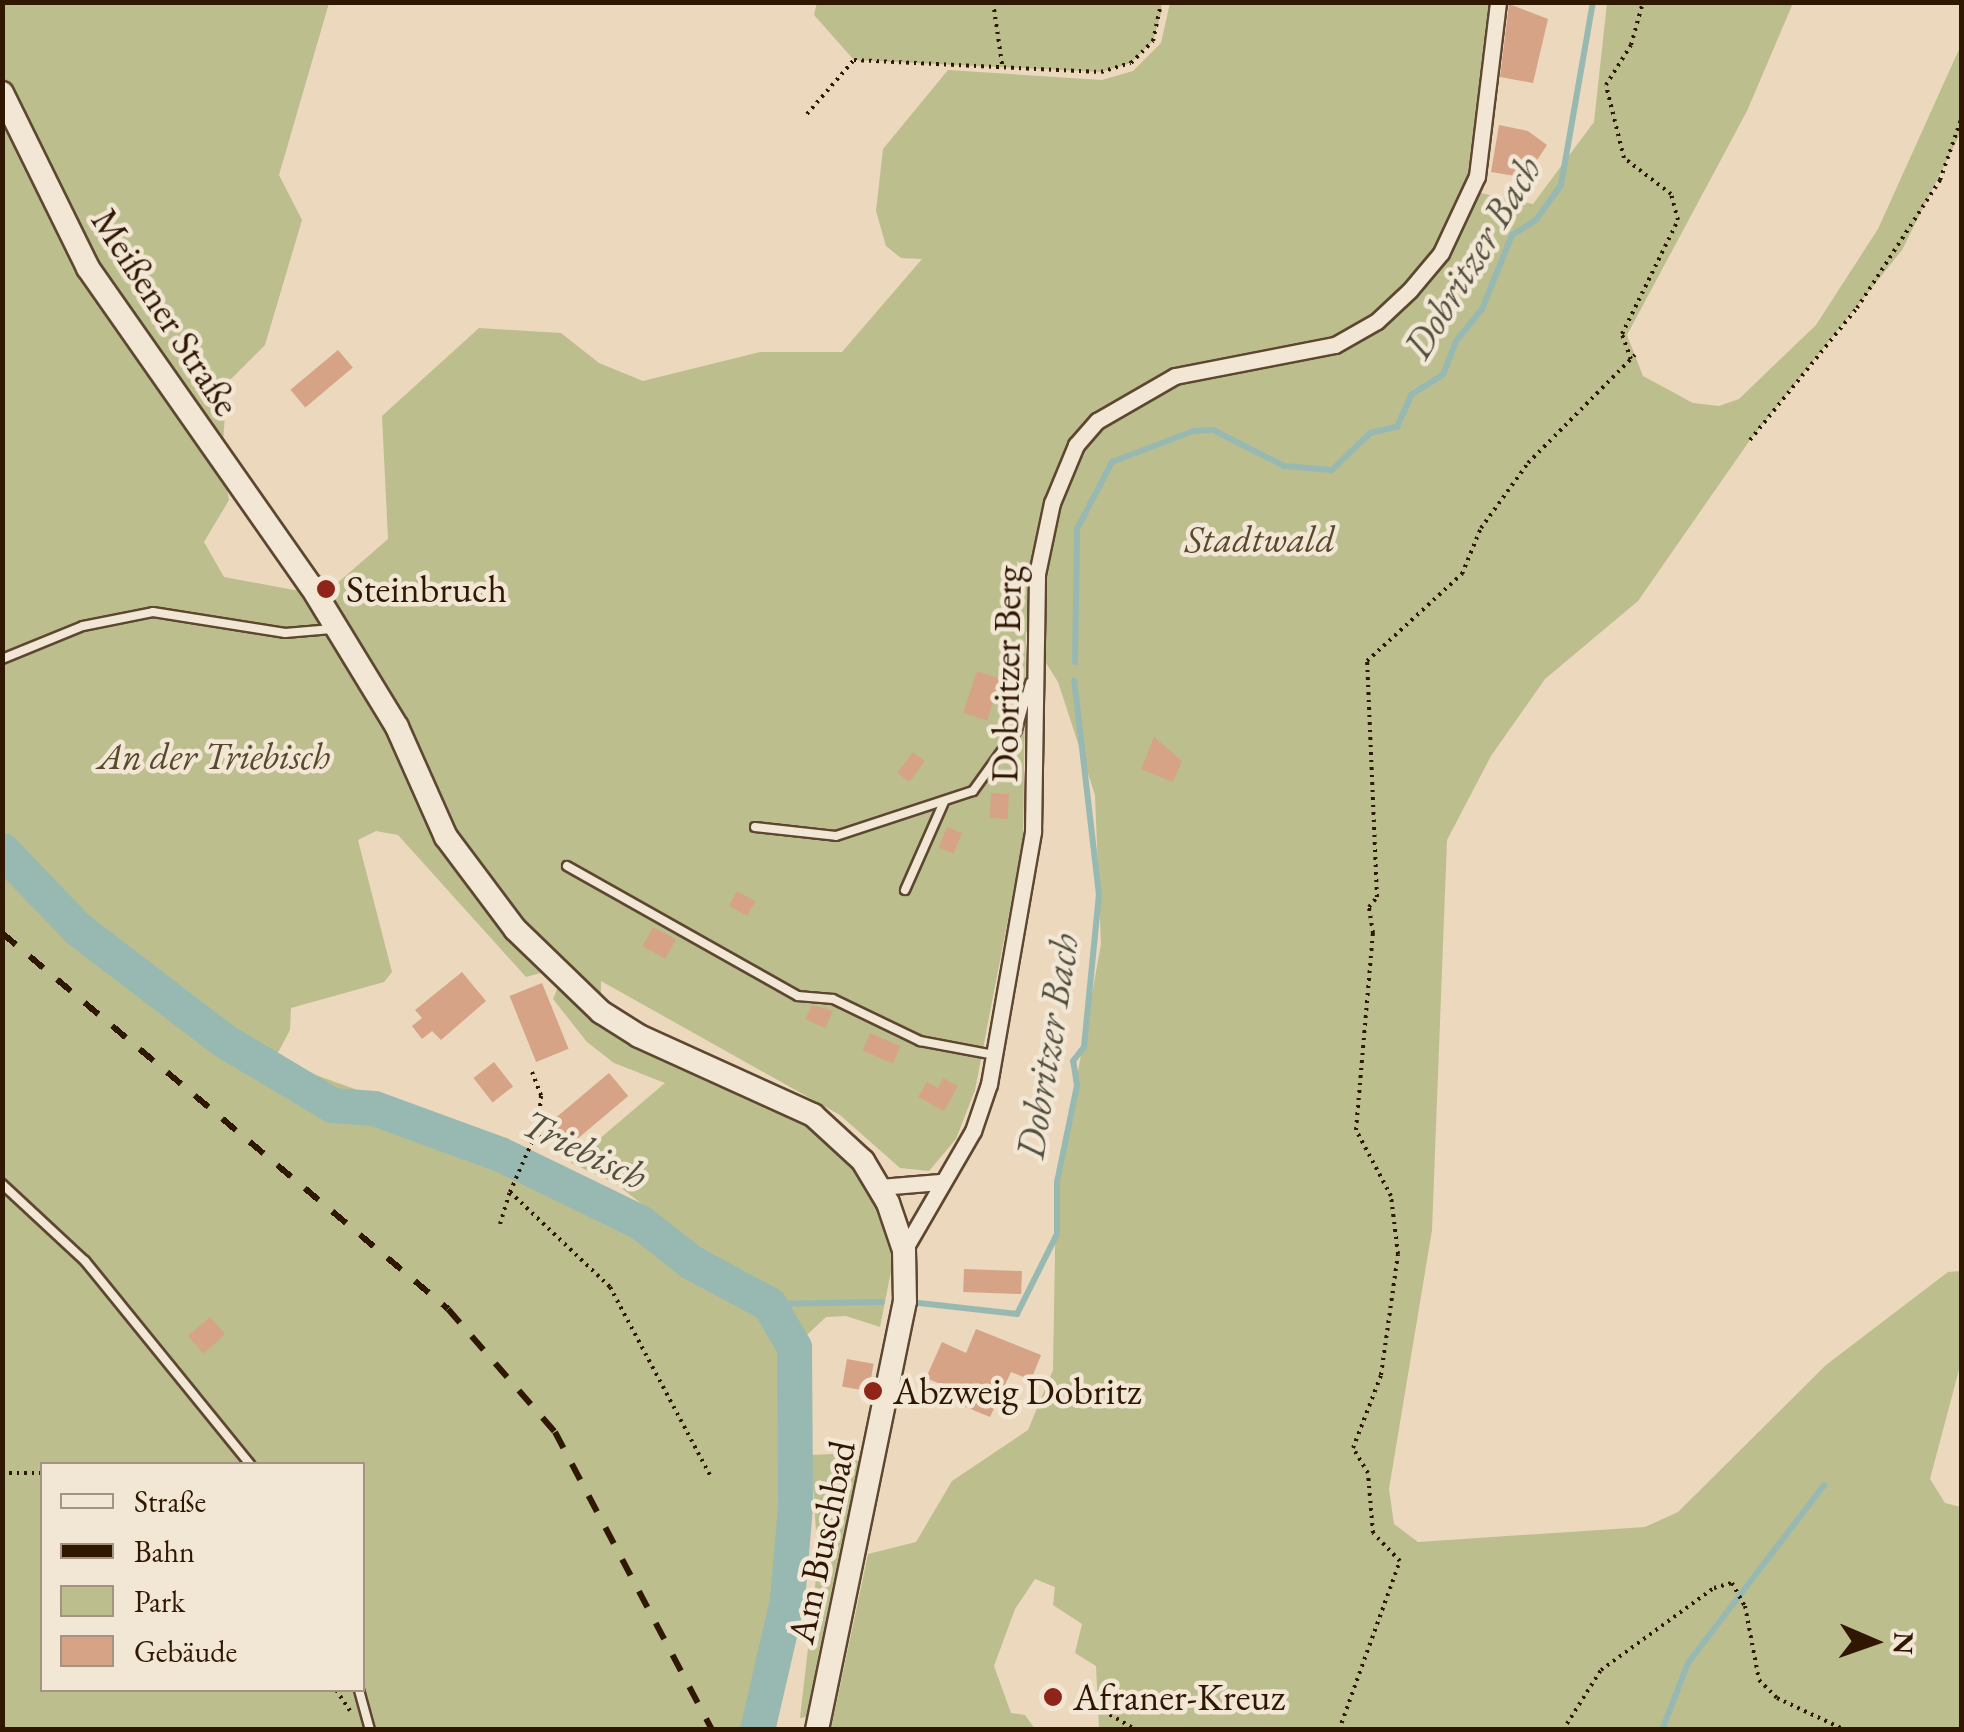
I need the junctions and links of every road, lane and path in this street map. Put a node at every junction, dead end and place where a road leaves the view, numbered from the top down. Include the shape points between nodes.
1 (993, 2) edge
2 (1162, 2) edge
3 (1498, 2) edge
4 (1642, 2) edge
5 (1002, 64) junction
6 (2, 93) edge
7 (808, 114) dead end
8 (1962, 118) edge
9 (1750, 440) dead end
10 (336, 626) junction
11 (2, 659) edge
12 (1034, 669) junction
13 (944, 802) junction
14 (755, 827) dead end
15 (567, 866) dead end
16 (906, 890) dead end
17 (994, 1055) junction
18 (532, 1072) dead end
19 (538, 1128) junction
20 (543, 1140) dead end
21 (940, 1182) junction
22 (2, 1184) edge
23 (880, 1187) junction
24 (510, 1192) junction
25 (500, 1224) dead end
26 (904, 1250) junction
27 (248, 1462) edge
28 (40, 1472) edge
29 (2, 1473) edge
30 (712, 1479) dead end
31 (359, 1692) edge
32 (1097, 1707) dead end
33 (370, 1730) edge
34 (817, 1730) edge
35 (1136, 1730) edge
36 (1339, 1730) edge
37 (1563, 1730) edge
38 (1845, 1730) edge

1 - 5 path
2 - 5 path via 1153,42 1132,64 1101,72
3 - 12 street, Dobritzer Berg via 1477,176 1441,253 1410,290 1355,335 1334,345 1175,376 1086,432 1063,473 1043,540
4 - 36 path via 1632,45 1606,84 1624,158 1671,194 1678,220 1622,334 1633,357 1528,463 1481,528 1462,574 1367,661 1377,898 1370,907 1356,1130 1391,1196 1398,1254 1381,1375 1353,1448 1368,1473 1373,1534 1400,1560
5 - 7 path via 854,60
6 - 10 main road, Meißener Straße via 88,268
8 - 9 path via 1930,196 1857,308
10 - 11 lane via 322,633 284,633 153,612 82,626
10 - 23 main road, Meißener Straße via 397,727 446,837 515,929 626,1028 813,1115 844,1139
12 - 13 lane via 1016,730 973,791
12 - 17 street, Dobritzer Berg via 1032,848
13 - 14 lane via 836,836
13 - 16 lane
15 - 17 lane via 798,996 833,999 920,1040
17 - 21 street, Dobritzer Berg via 974,1131
18 - 19 path via 541,1096
19 - 20 path
19 - 24 path
21 - 23 street
21 - 26 street, Dobritzer Berg via 916,1239
22 - 27 lane via 85,1261
23 - 26 main road, Meißener Straße
24 - 25 path
24 - 30 path via 610,1286
26 - 34 main road, Am Buschbad via 902,1326
28 - 29 path
31 - 33 lane
32 - 35 path
37 - 38 path via 1601,1670 1714,1588 1732,1583 1744,1606 1760,1680 1777,1698

